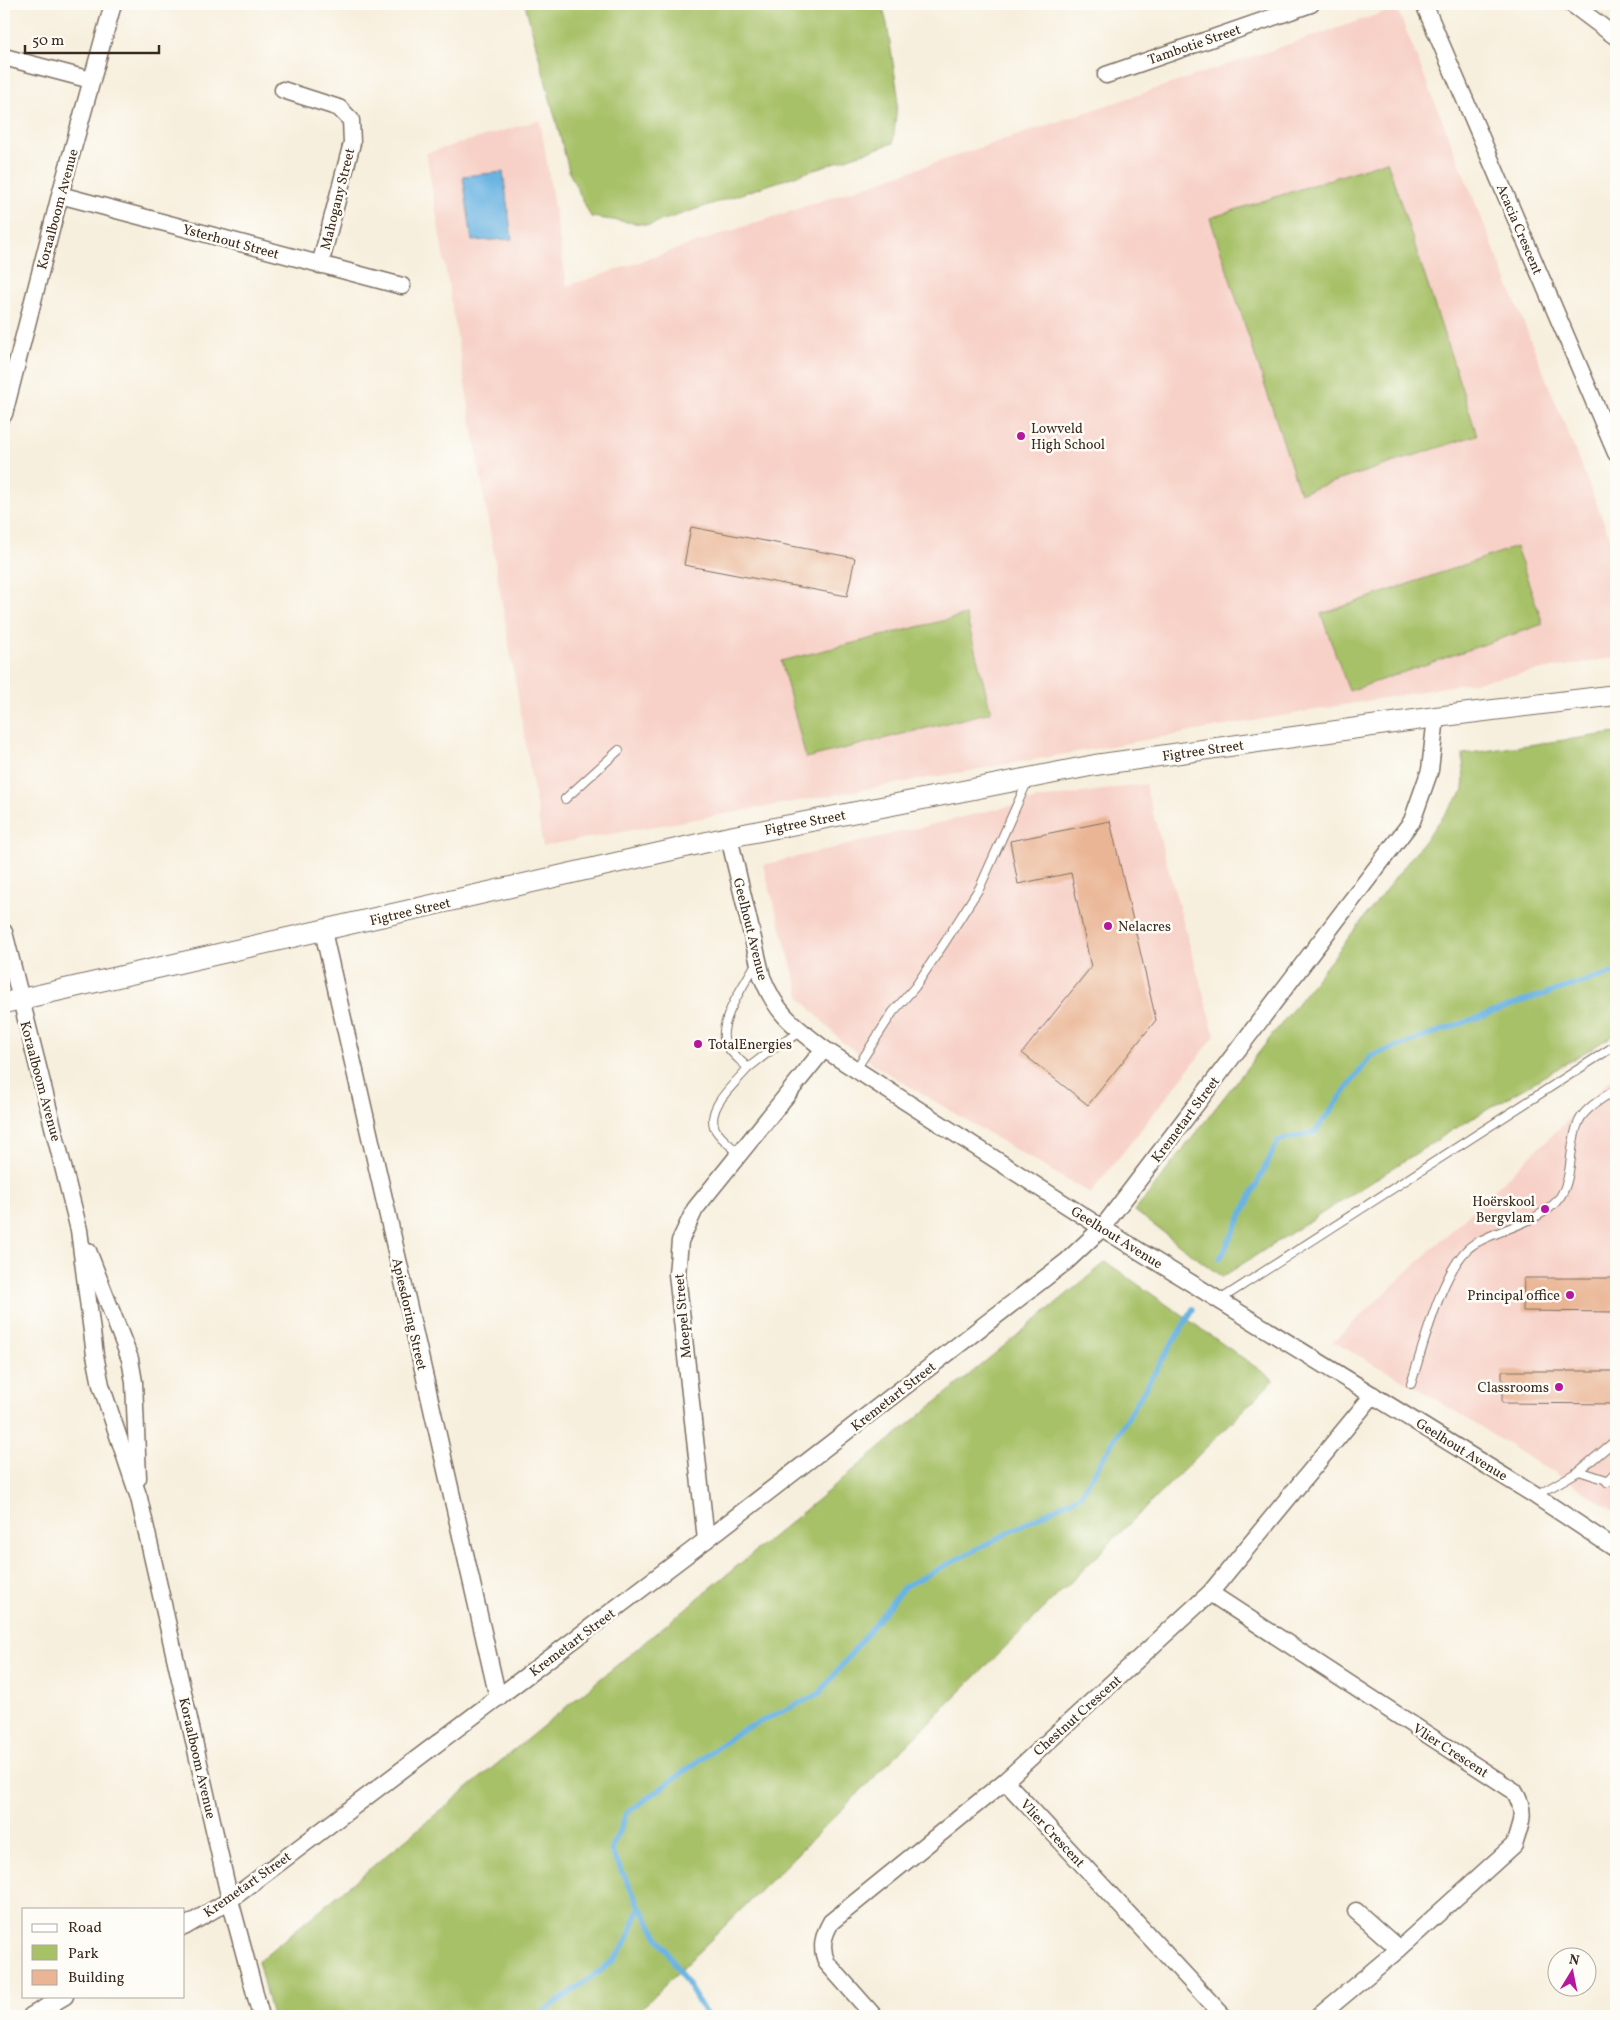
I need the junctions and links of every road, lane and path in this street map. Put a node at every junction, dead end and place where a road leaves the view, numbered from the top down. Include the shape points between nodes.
1 (113, 4) edge
2 (1311, 4) edge
3 (1424, 4) edge
4 (1572, 4) edge
5 (1616, 37) edge
6 (4, 57) edge
7 (1106, 75) dead end
8 (91, 80) junction
9 (283, 90) dead end
10 (60, 195) junction
11 (320, 265) junction
12 (402, 286) dead end
13 (8, 374) edge
14 (4, 414) edge
15 (1616, 453) edge
16 (1616, 695) edge
17 (1436, 717) junction
18 (619, 750) dead end
19 (1029, 778) junction
20 (565, 799) dead end
21 (729, 837) junction
22 (323, 931) junction
23 (4, 932) edge
24 (758, 960) junction
25 (12, 1002) edge
26 (802, 1032) junction
27 (1616, 1045) edge
28 (824, 1049) junction
29 (748, 1068) junction
30 (856, 1070) junction
31 (1616, 1089) edge
32 (740, 1154) junction
33 (1102, 1228) junction
34 (79, 1230) junction
35 (1218, 1301) junction
36 (1411, 1384) dead end
37 (1374, 1395) junction
38 (1616, 1440) edge
39 (1579, 1471) junction
40 (1616, 1472) edge
41 (1607, 1482) junction
42 (1616, 1483) edge
43 (1536, 1496) junction
44 (139, 1498) junction
45 (706, 1540) junction
46 (1616, 1549) edge
47 (1210, 1593) junction
48 (498, 1698) junction
49 (1005, 1781) junction
50 (230, 1900) junction
51 (1356, 1911) dead end
52 (185, 1926) edge
53 (1399, 1949) junction
54 (62, 1998) edge
55 (31, 2016) edge
56 (261, 2016) edge
57 (874, 2016) edge
58 (1223, 2016) edge
59 (1319, 2016) edge

1 - 8 street, Koraalboom Avenue
2 - 7 street, Tambotie Street
3 - 15 street, Acacia Crescent
4 - 5 street
6 - 8 street
8 - 10 street, Koraalboom Avenue
9 - 11 street, Mahogany Street via 340,108 351,120 352,142
10 - 11 street, Ysterhout Street
10 - 13 street, Koraalboom Avenue
11 - 12 street, Ysterhout Street
13 - 14 street, Koraalboom Avenue
16 - 17 street, Figtree Street
17 - 19 street, Figtree Street via 1095,765
17 - 33 street, Kremetart Street via 1430,770 1412,821
18 - 20 lane
19 - 21 street, Figtree Street
19 - 30 lane via 980,886
21 - 22 street, Figtree Street
21 - 24 street, Geelhout Avenue
22 - 25 street, Figtree Street
22 - 48 street, Apiesdoring Street
23 - 25 street, Koraalboom Avenue
24 - 26 street, Geelhout Avenue via 771,999 788,1022
24 - 29 lane via 724,1028 726,1044
25 - 34 street, Koraalboom Avenue
26 - 28 street, Geelhout Avenue
26 - 29 lane via 779,1044
27 - 35 lane
28 - 30 street, Geelhout Avenue
28 - 32 street, Moepel Street
29 - 32 lane via 716,1107 712,1117 716,1130
30 - 33 street, Geelhout Avenue
31 - 36 lane via 1579,1120 1566,1187 1552,1208 1473,1245 1458,1262 1439,1299
32 - 45 street, Moepel Street via 695,1209 680,1241 677,1274
33 - 35 street, Geelhout Avenue
33 - 45 street, Kremetart Street via 1067,1262
34 - 44 street, Koraalboom Avenue via 94,1355
34 - 44 street, Koraalboom Avenue via 130,1359 134,1382
35 - 37 street, Geelhout Avenue
37 - 43 street, Geelhout Avenue
37 - 47 street, Chestnut Crescent
38 - 39 lane
39 - 41 lane
39 - 43 lane
40 - 41 lane
41 - 42 lane
43 - 46 street, Geelhout Avenue
44 - 50 street, Koraalboom Avenue
45 - 48 street, Kremetart Street
47 - 49 street, Chestnut Crescent
47 - 53 street, Vlier Crescent via 1514,1791 1522,1803 1521,1822 1514,1844
48 - 50 street, Kremetart Street
49 - 57 street, Chestnut Crescent via 831,1922 822,1943 827,1964
49 - 58 street, Vlier Crescent
50 - 52 street, Kremetart Street
50 - 56 street, Koraalboom Avenue
51 - 53 street
53 - 59 street, Vlier Crescent
54 - 55 street

